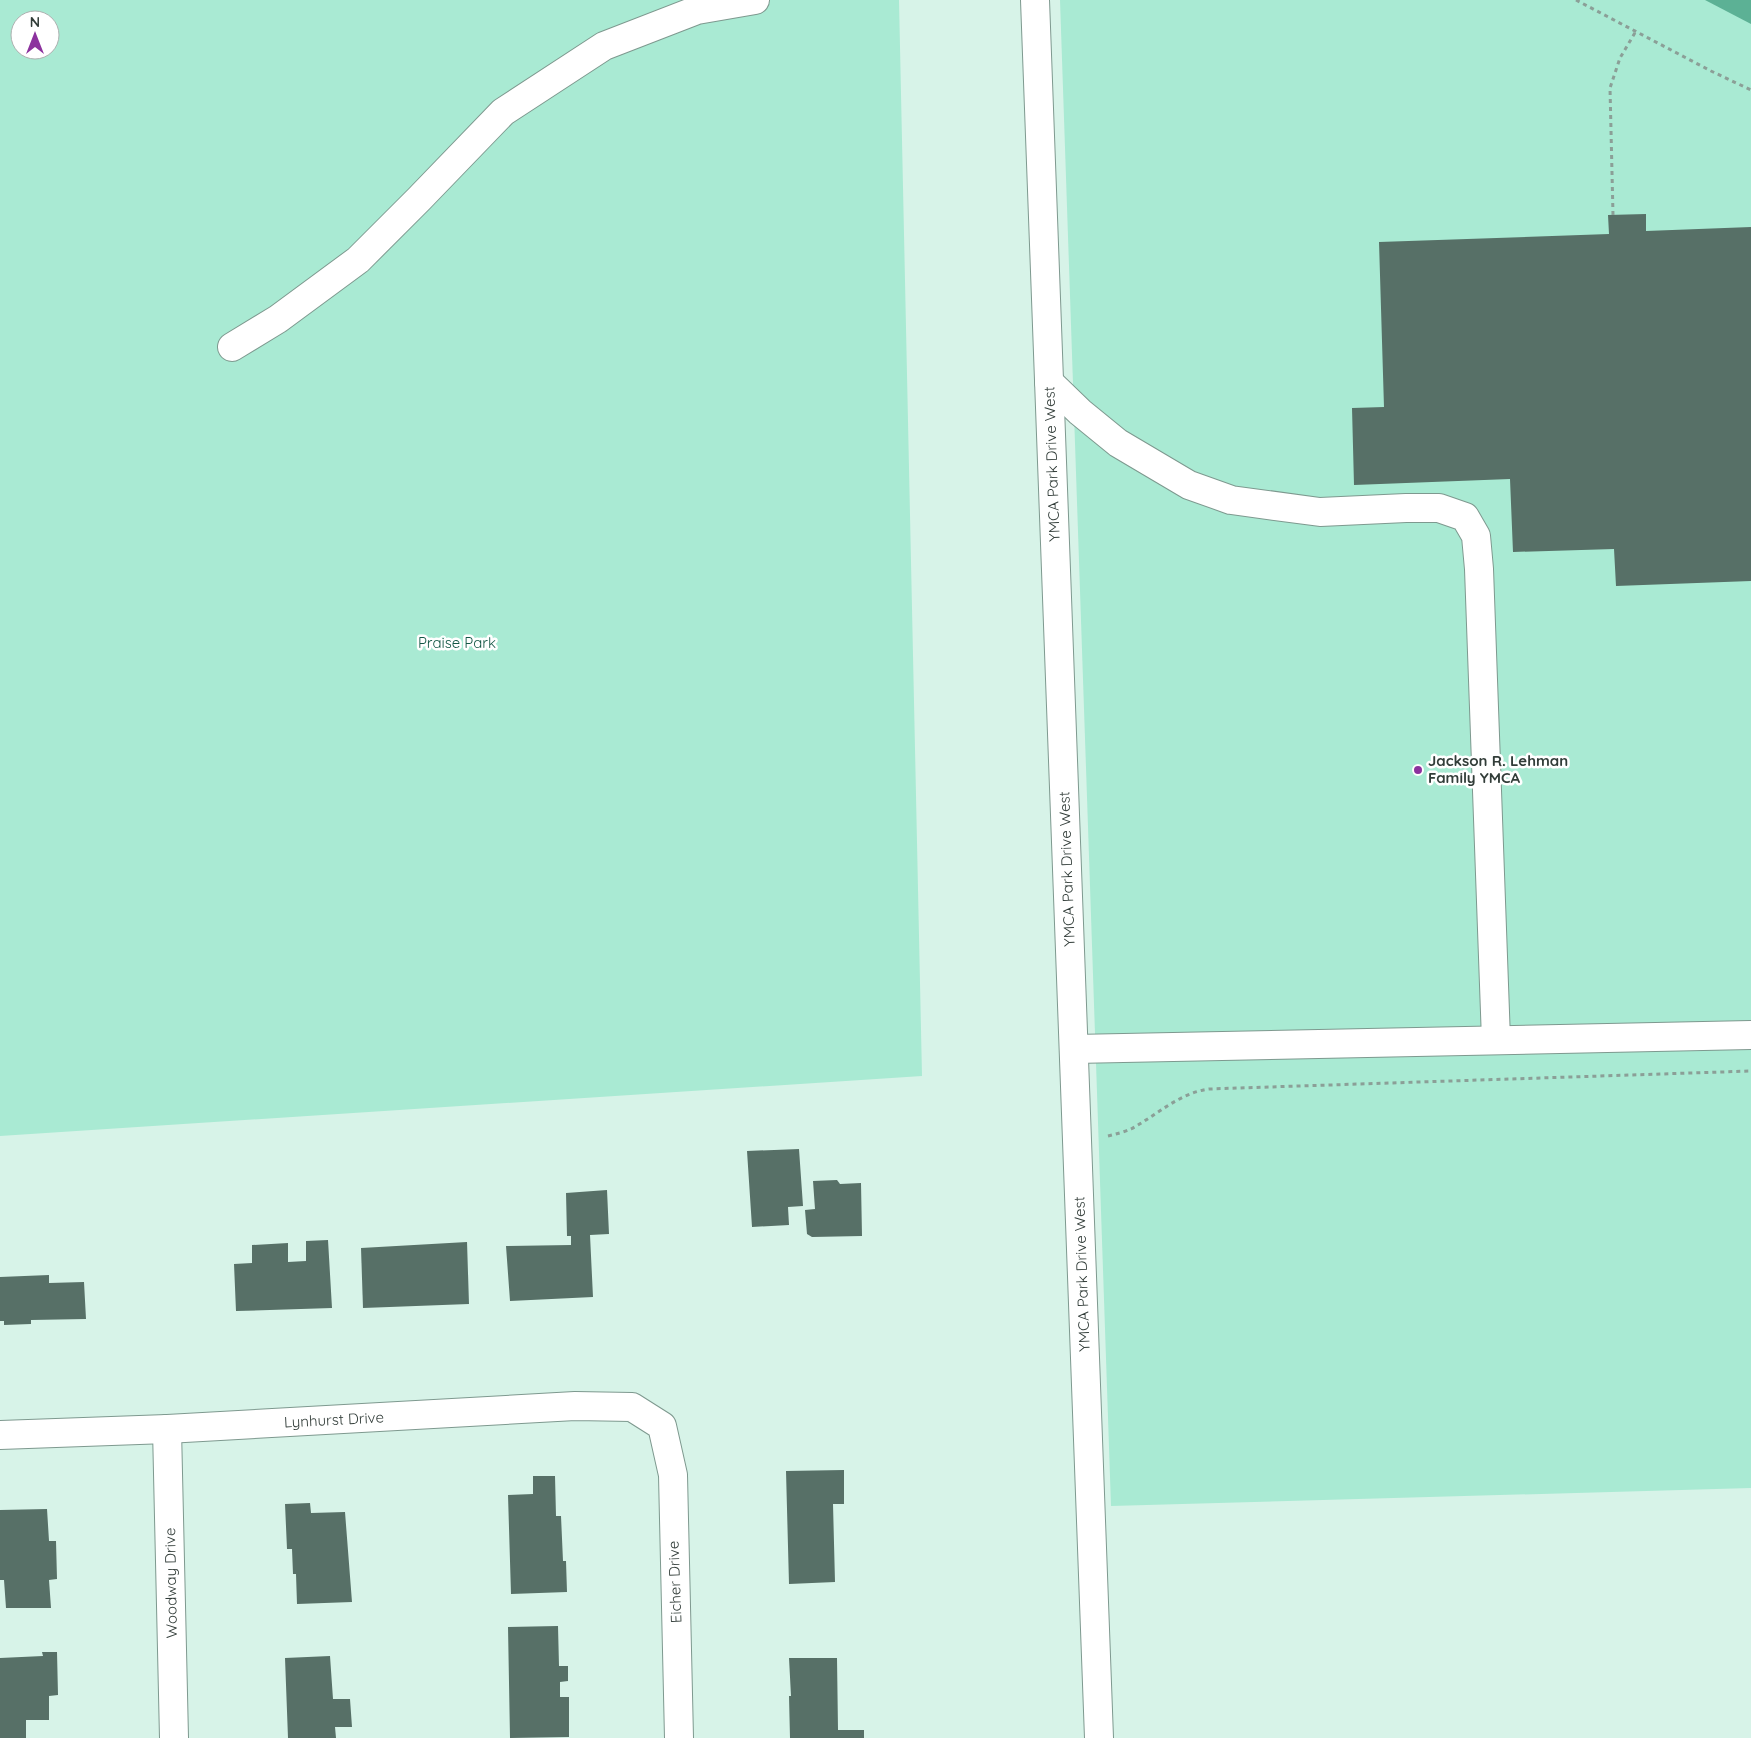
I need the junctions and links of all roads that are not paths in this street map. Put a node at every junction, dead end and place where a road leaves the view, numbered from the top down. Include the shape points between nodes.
1 (755, 0) edge
2 (1036, 0) edge
3 (232, 347) dead end
4 (1049, 382) junction
5 (1751, 1035) edge
6 (1496, 1040) junction
7 (1074, 1049) junction
8 (662, 1426) joint
9 (167, 1429) junction
10 (0, 1435) edge
11 (174, 1738) edge
12 (679, 1738) edge
13 (1099, 1738) edge

1 - 3 street via 697,10 604,46 502,112 358,260 278,319
2 - 4 street, YMCA Park Drive West
4 - 6 street via 1118,443 1189,485 1231,500 1320,512 1439,508 1465,517 1476,536 1479,569
4 - 7 street, YMCA Park Drive West
5 - 6 street
6 - 7 street
7 - 13 street, YMCA Park Drive West
8 - 9 street, Lynhurst Drive via 632,1407 575,1406
8 - 12 street, Eicher Drive via 672,1474
9 - 10 street, Lynhurst Drive
9 - 11 street, Woodway Drive

